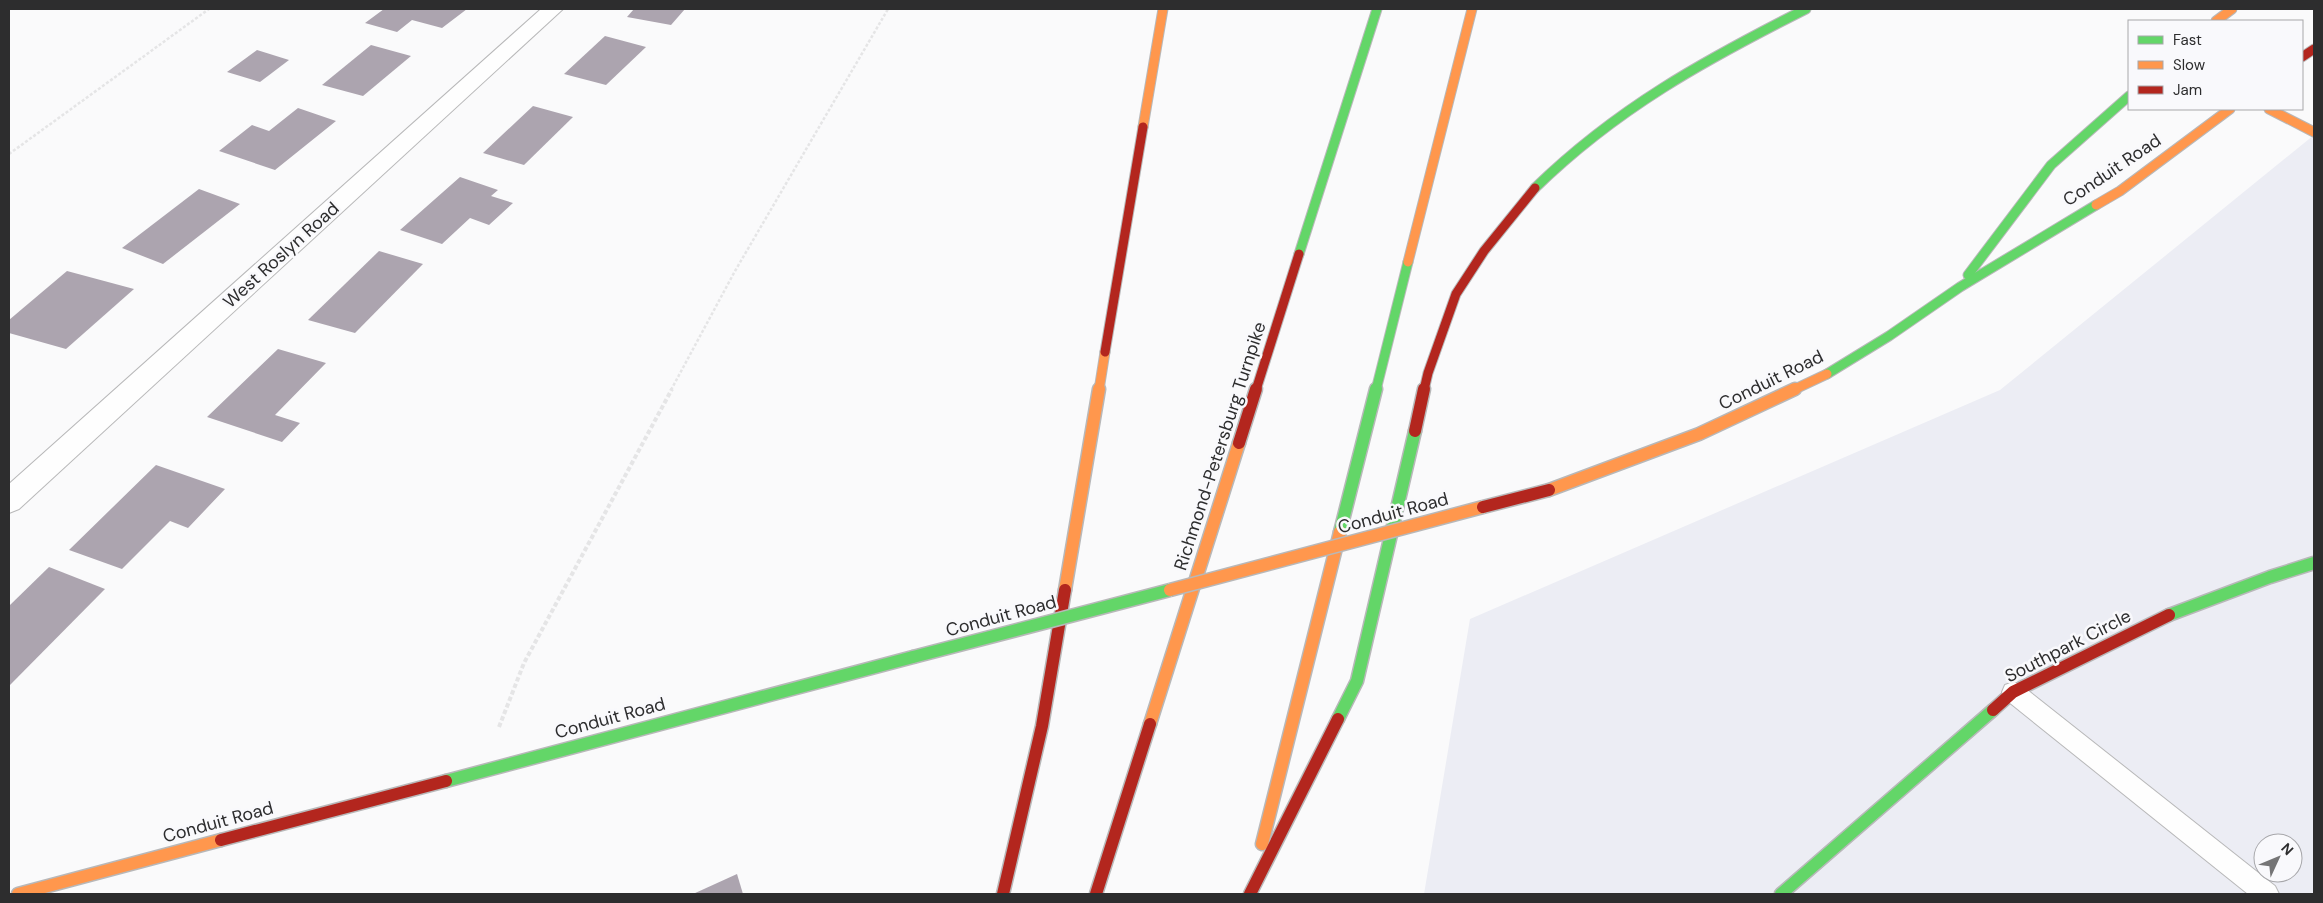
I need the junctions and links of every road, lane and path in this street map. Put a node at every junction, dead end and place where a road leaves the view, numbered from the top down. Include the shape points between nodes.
1 (209, 9) edge
2 (553, 9) edge
3 (888, 9) edge
4 (1164, 9) edge
5 (1377, 9) edge
6 (1472, 9) edge
7 (1806, 9) edge
8 (2232, 9) edge
9 (2217, 20) edge
10 (2314, 49) edge
11 (2303, 57) edge
12 (2128, 97) edge
13 (2229, 110) edge
14 (2271, 110) edge
15 (2314, 132) edge
16 (9, 154) edge
17 (1960, 287) junction
18 (9, 501) edge
19 (2314, 563) edge
20 (2013, 692) junction
21 (482, 770) junction
22 (18, 894) edge
23 (1003, 894) edge
24 (1096, 894) edge
25 (1249, 894) edge
26 (1781, 894) edge
27 (2267, 894) edge

1 - 16 path
2 - 18 street, West Roslyn Road
3 - 21 path via 735,271 524,663
4 - 23 main road via 1042,726
5 - 24 main road, Richmond-Petersburg Turnpike
6 - 25 main road
7 - 25 main road via 1707,59 1599,130 1557,165 1520,204 1456,294 1428,373 1357,681
8 - 9 main road
10 - 11 main road
12 - 17 main road, Conduit Road via 2051,165
13 - 17 main road, Conduit Road via 2120,191
14 - 15 main road
17 - 21 main road, Conduit Road, bridge via 1819,379 1699,434 1549,490
19 - 20 main road, Southpark Circle via 2154,621
20 - 26 main road, Southpark Circle
20 - 27 lane
21 - 22 main road, Conduit Road

